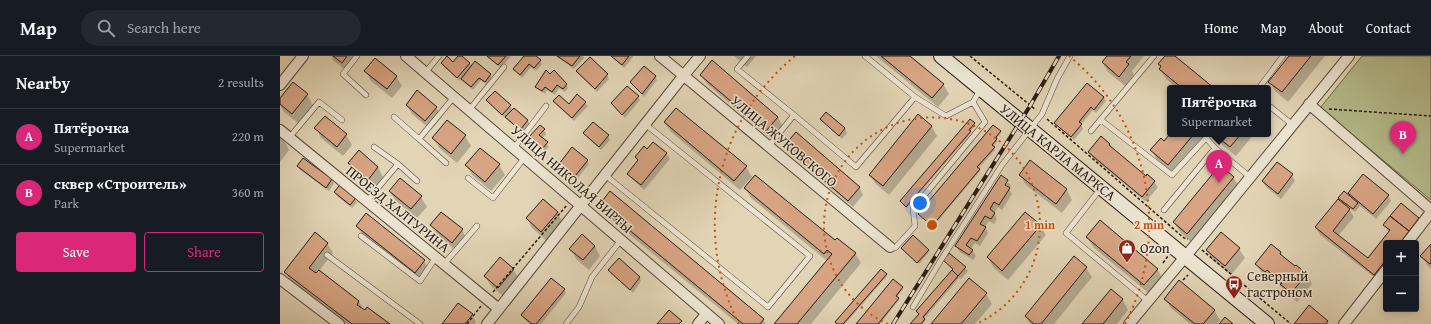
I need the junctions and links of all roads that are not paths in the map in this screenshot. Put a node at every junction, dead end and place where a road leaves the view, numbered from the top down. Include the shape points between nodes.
1 (303, 56) edge
2 (357, 56) edge
3 (406, 56) edge
4 (439, 56) edge
5 (660, 56) edge
6 (700, 56) edge
7 (748, 56) edge
8 (864, 56) edge
9 (941, 56) edge
10 (1070, 56) edge
11 (1154, 56) edge
12 (1284, 56) edge
13 (1349, 56) edge
14 (504, 67) dead end
15 (426, 72) junction
16 (684, 75) junction
17 (280, 85) edge
18 (1261, 85) edge
19 (981, 89) junction
20 (366, 95) dead end
21 (454, 97) junction
22 (915, 97) junction
23 (974, 102) junction
24 (1309, 104) junction
25 (546, 106) dead end
26 (1271, 107) edge
27 (469, 110) junction
28 (794, 115) junction
29 (394, 117) dead end
30 (342, 120) dead end
31 (1101, 120) junction
32 (645, 124) junction
33 (1293, 124) junction
34 (1030, 129) junction
35 (280, 130) edge
36 (1091, 131) dead end
37 (1206, 137) edge
38 (1208, 137) edge
39 (289, 138) junction
40 (419, 139) junction
41 (768, 146) junction
42 (374, 148) dead end
43 (514, 148) junction
44 (1215, 148) junction
45 (525, 157) junction
46 (446, 163) dead end
47 (398, 164) junction
48 (605, 175) junction
49 (1250, 177) junction
50 (468, 178) dead end
51 (417, 181) dead end
52 (1102, 188) junction
53 (367, 201) junction
54 (580, 206) junction
55 (1164, 210) dead end
56 (1431, 211) edge
57 (477, 226) dead end
58 (361, 236) dead end
59 (621, 240) junction
60 (1409, 240) edge
61 (890, 247) joint
62 (327, 255) dead end
63 (1186, 256) junction
64 (436, 257) junction
65 (444, 264) junction
66 (1383, 274) edge
67 (280, 279) edge
68 (1148, 301) junction
69 (913, 307) dead end
70 (499, 309) junction
71 (706, 314) junction
72 (339, 324) edge
73 (420, 324) edge
74 (487, 324) edge
75 (566, 324) edge
76 (698, 324) edge
77 (718, 324) edge
78 (1129, 324) edge
79 (1267, 324) edge
80 (1344, 324) edge

1 - 17 street
2 - 20 lane via 343,74
3 - 15 street, УЛИЦА НИКОЛАЯ ВИРТЫ
4 - 15 lane
5 - 16 street, УЛИЦА ЖУКОВСКОГО
6 - 16 street
7 - 28 lane via 737,69
8 - 22 lane
9 - 19 main road, УЛИЦА КАРЛА МАРКСА
10 - 34 lane via 1042,114
11 - 31 lane
12 - 18 lane
13 - 24 street
14 - 27 lane
15 - 21 street, УЛИЦА НИКОЛАЯ ВИРТЫ
16 - 32 street
16 - 41 street, УЛИЦА ЖУКОВСКОГО
19 - 23 lane
19 - 34 main road, УЛИЦА КАРЛА МАРКСА
21 - 27 street, УЛИЦА НИКОЛАЯ ВИРТЫ
21 - 40 lane
22 - 23 lane via 946,116
22 - 28 lane via 856,167
23 - 61 lane via 985,122 913,209 915,226 895,248
24 - 33 street
24 - 56 street
25 - 43 lane
26 - 33 lane
27 - 43 street, УЛИЦА НИКОЛАЯ ВИРТЫ
28 - 41 lane
29 - 40 lane
30 - 39 lane via 319,102
31 - 36 lane
31 - 37 lane via 1172,175
32 - 48 street
32 - 48 lane via 810,256 768,307
33 - 49 street
34 - 52 main road, УЛИЦА КАРЛА МАРКСА
34 - 69 lane via 1002,165
35 - 39 street, ПРОЕЗД ХАЛТУРИНА
38 - 44 lane
39 - 53 street, ПРОЕЗД ХАЛТУРИНА
40 - 46 lane
41 - 61 street, УЛИЦА ЖУКОВСКОГО
42 - 47 lane
43 - 45 street, УЛИЦА НИКОЛАЯ ВИРТЫ
44 - 49 lane
44 - 55 lane
45 - 50 lane via 493,198
45 - 54 street, УЛИЦА НИКОЛАЯ ВИРТЫ
47 - 51 lane
47 - 53 lane
48 - 54 street
49 - 63 street
52 - 63 main road, УЛИЦА КАРЛА МАРКСА
52 - 68 lane via 1066,233
53 - 64 street, ПРОЕЗД ХАЛТУРИНА
54 - 59 street, УЛИЦА НИКОЛАЯ ВИРТЫ
54 - 70 street
56 - 60 street
57 - 65 lane
58 - 64 lane via 420,281
59 - 71 street, УЛИЦА НИКОЛАЯ ВИРТЫ
59 - 75 lane via 592,277 579,307
62 - 73 lane
63 - 68 street
63 - 79 main road, УЛИЦА КАРЛА МАРКСА
64 - 65 street, ПРОЕЗД ХАЛТУРИНА
65 - 70 street, ПРОЕЗД ХАЛТУРИНА
66 - 80 street
67 - 72 street
68 - 78 street
70 - 74 street
71 - 76 street
71 - 77 street, УЛИЦА НИКОЛАЯ ВИРТЫ

